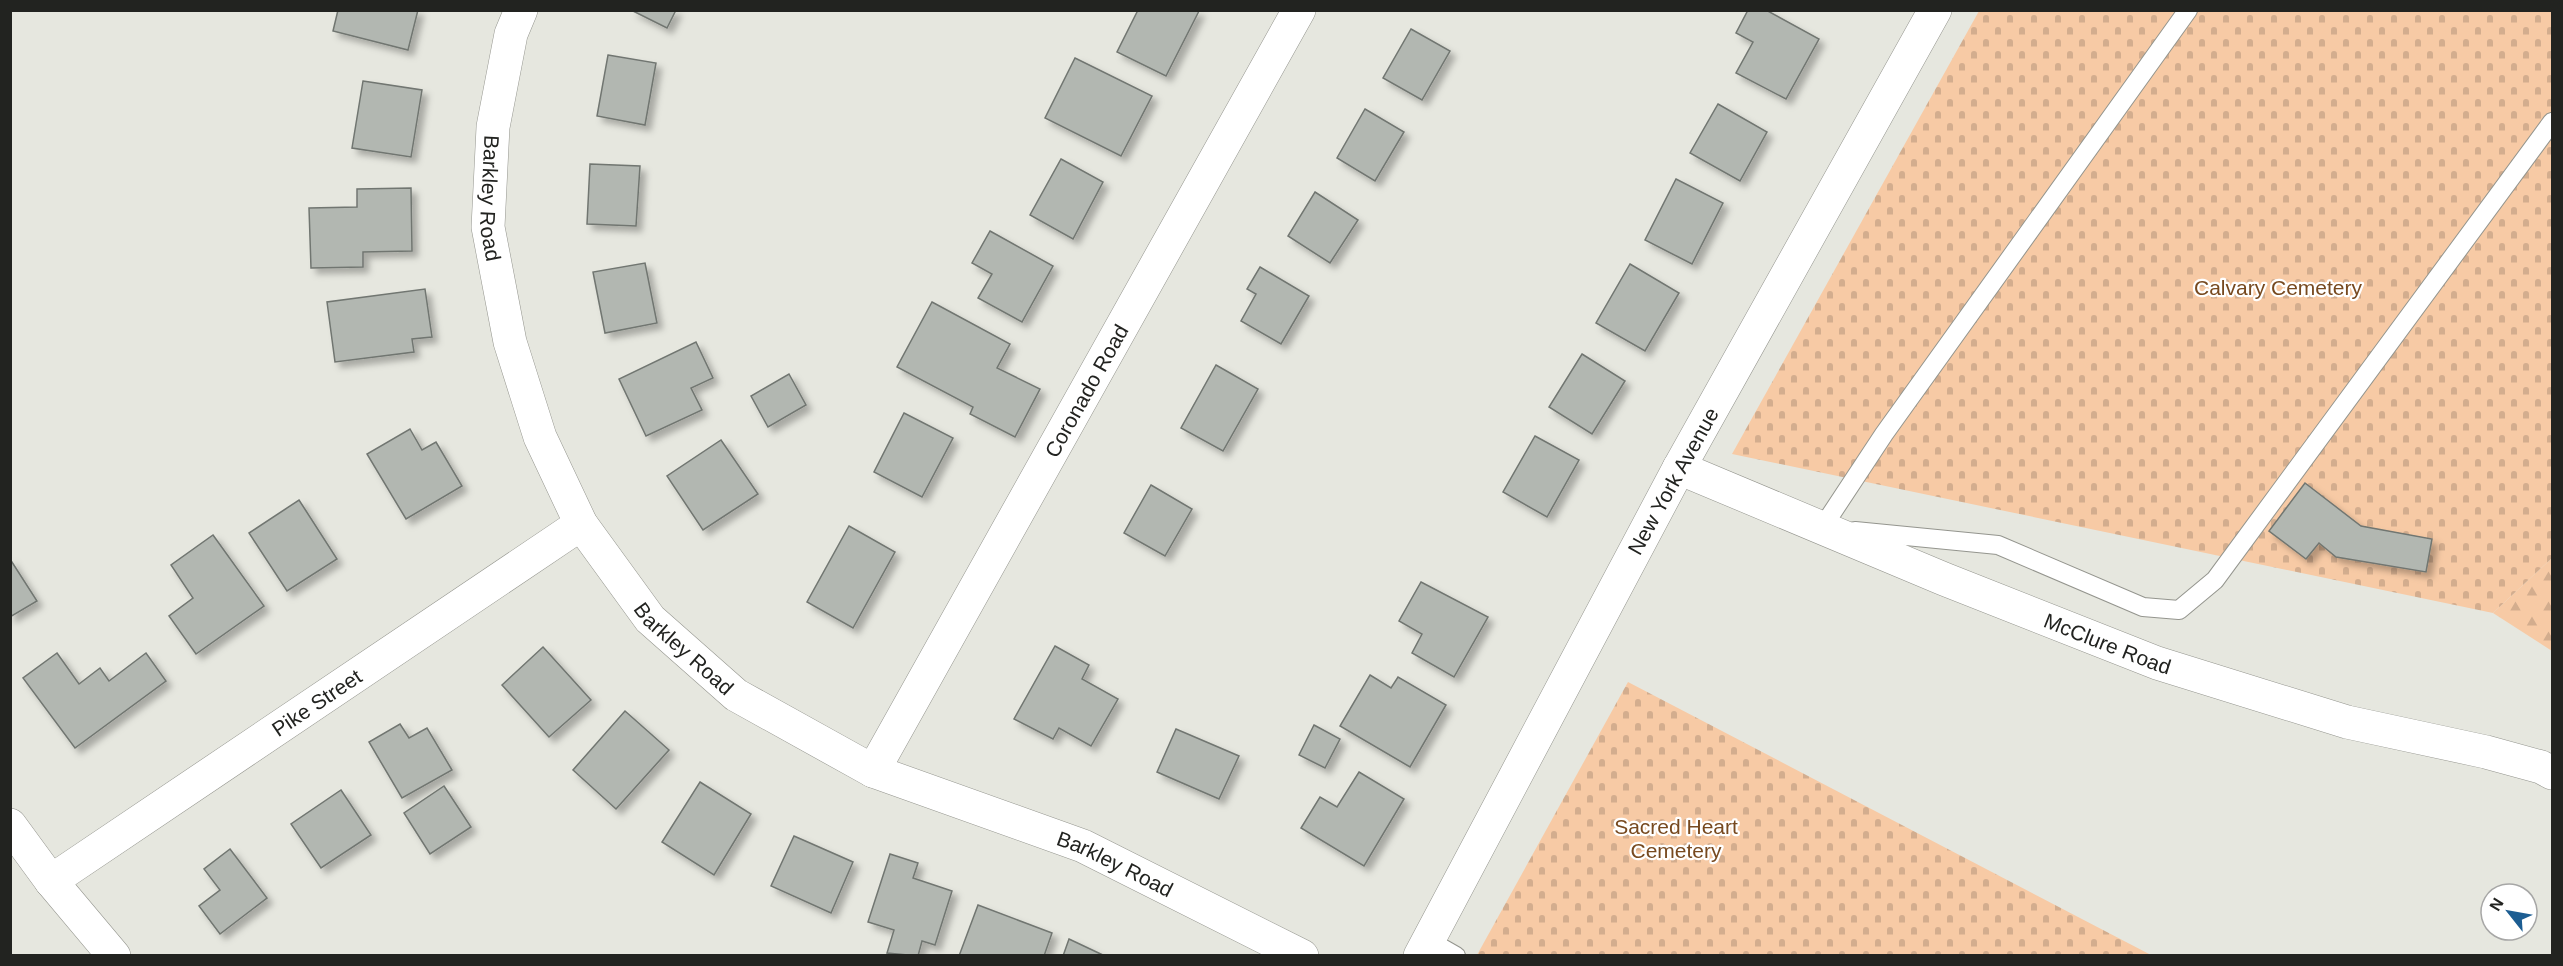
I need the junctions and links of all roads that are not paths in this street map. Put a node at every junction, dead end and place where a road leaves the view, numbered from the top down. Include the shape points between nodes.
1 (521, 10) edge
2 (1299, 10) edge
3 (1935, 10) edge
4 (2188, 10) edge
5 (2553, 122) edge
6 (1679, 468) junction
7 (581, 524) junction
8 (1822, 528) junction
9 (873, 771) junction
10 (2553, 773) edge
11 (10, 825) edge
12 (51, 881) junction
13 (1435, 950) edge
14 (114, 956) edge
15 (1302, 956) edge

1 - 7 street, Barkley Road via 511,34 493,127 488,226 513,352 540,437
2 - 9 street, Coronado Road
3 - 6 street, New York Avenue
4 - 8 lane via 1884,434
5 - 8 lane via 2215,580 2179,610 2143,607 1998,545
6 - 8 street, McClure Road
6 - 13 street, New York Avenue
7 - 9 street, Barkley Road via 650,619 736,695
7 - 12 street, Pike Street
8 - 10 street, McClure Road via 2157,663 2347,722 2486,752
9 - 15 street, Barkley Road via 1083,846
11 - 12 street
12 - 14 street

